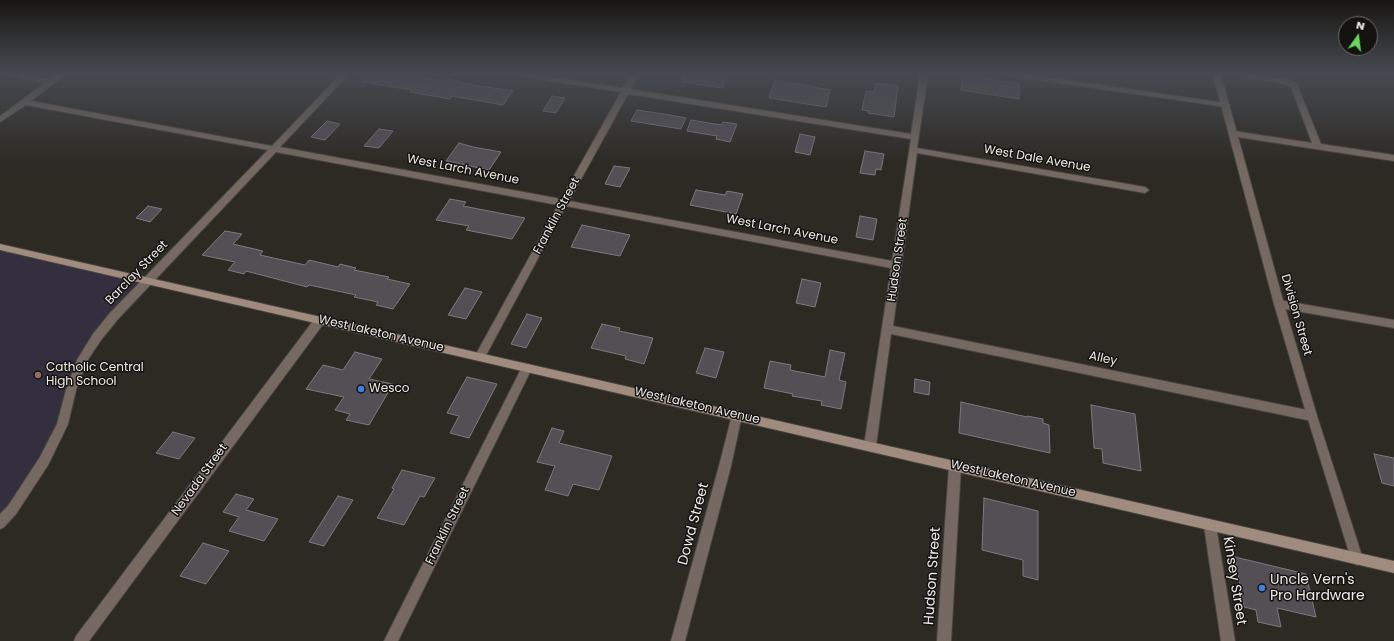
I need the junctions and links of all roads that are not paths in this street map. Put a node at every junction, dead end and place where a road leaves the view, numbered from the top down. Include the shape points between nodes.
1 (21, 105) edge
2 (41, 105) edge
3 (315, 105) edge
4 (617, 105) edge
5 (713, 105) edge
6 (920, 105) edge
7 (1226, 105) edge
8 (1301, 105) edge
9 (0, 120) edge
10 (1234, 134) junction
11 (916, 137) junction
12 (1318, 147) junction
13 (274, 148) junction
14 (914, 150) junction
15 (1394, 158) edge
16 (1145, 190) dead end
17 (564, 202) junction
18 (0, 247) edge
19 (896, 265) junction
20 (148, 281) junction
21 (1279, 304) junction
22 (320, 320) junction
23 (1394, 324) edge
24 (888, 329) junction
25 (480, 356) junction
26 (527, 368) junction
27 (737, 415) junction
28 (1312, 416) junction
29 (870, 446) junction
30 (955, 466) junction
31 (0, 523) edge
32 (1210, 526) junction
33 (1357, 559) junction
34 (1394, 568) edge
35 (82, 641) edge
36 (391, 641) edge
37 (678, 641) edge
38 (944, 641) edge
39 (1228, 641) edge

1 - 9 street
2 - 13 street, West Larch Avenue
3 - 13 street, Barclay Street
4 - 17 street, Franklin Street
5 - 11 street
6 - 11 street, Hudson Street
7 - 10 street, Division Street
8 - 12 street
10 - 12 street
10 - 21 street, Division Street
11 - 14 street, Hudson Street
12 - 15 street
13 - 17 street, West Larch Avenue
13 - 20 street, Barclay Street
14 - 16 street, West Dale Avenue
14 - 19 street, Hudson Street
17 - 19 street, West Larch Avenue
17 - 25 street, Franklin Street
18 - 20 main road, West Laketon Avenue
19 - 24 street, Hudson Street
20 - 22 main road, West Laketon Avenue
20 - 31 street, Barclay Street via 114,316 82,360 62,424 44,461 12,510
21 - 23 street
21 - 28 street, Division Street
22 - 25 main road, West Laketon Avenue
22 - 35 street, Nevada Street
24 - 28 street, Alley
24 - 29 street, Hudson Street
25 - 26 main road, West Laketon Avenue
26 - 27 main road, West Laketon Avenue
26 - 36 street, Franklin Street
27 - 29 main road, West Laketon Avenue
27 - 37 street, Dowd Street
28 - 33 street, Division Street
29 - 30 main road, West Laketon Avenue
30 - 32 main road, West Laketon Avenue
30 - 38 street, Hudson Street
32 - 33 main road, West Laketon Avenue
32 - 39 street, Kinsey Street
33 - 34 main road, West Laketon Avenue

